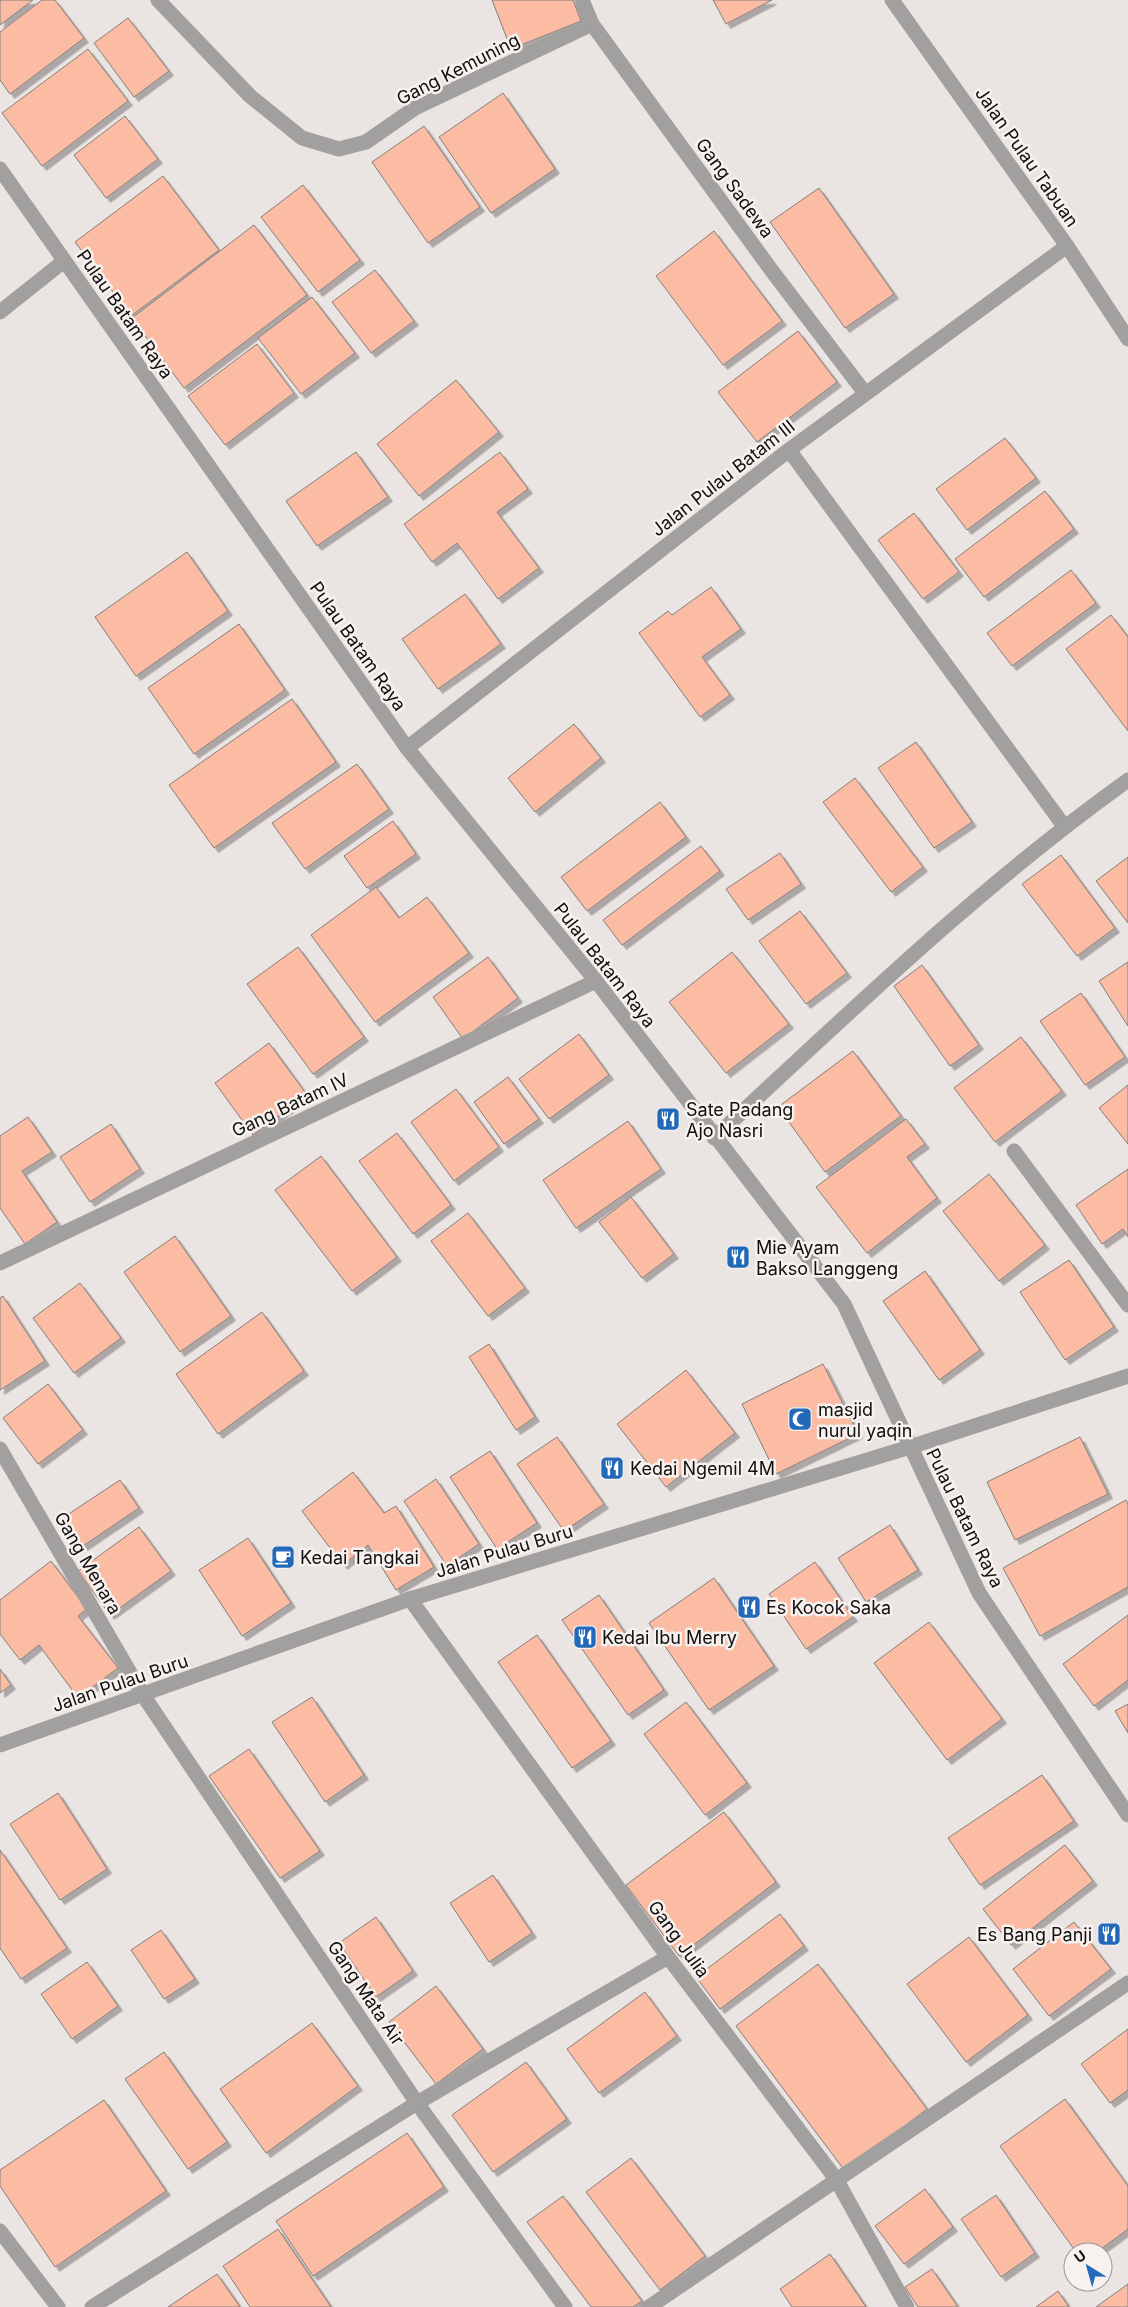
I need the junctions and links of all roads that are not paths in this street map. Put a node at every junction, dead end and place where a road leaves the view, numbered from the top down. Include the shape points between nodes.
1 (158, 0) edge
2 (582, 0) edge
3 (892, 0) edge
4 (592, 24) junction
5 (0, 169) edge
6 (1067, 246) junction
7 (64, 261) junction
8 (0, 312) edge
9 (1128, 339) edge
10 (865, 393) junction
11 (789, 450) junction
12 (407, 748) junction
13 (1128, 780) edge
14 (1064, 826) junction
15 (596, 981) junction
16 (714, 1138) junction
17 (1014, 1151) dead end
18 (0, 1263) edge
19 (1128, 1305) edge
20 (1128, 1376) edge
21 (910, 1447) junction
22 (0, 1449) edge
23 (410, 1599) junction
24 (144, 1695) junction
25 (0, 1745) edge
26 (1128, 1815) edge
27 (668, 1957) junction
28 (1128, 1983) edge
29 (417, 2104) junction
30 (836, 2179) junction
31 (0, 2231) edge
32 (58, 2307) edge
33 (92, 2307) edge
34 (565, 2307) edge
35 (649, 2307) edge
36 (907, 2307) edge

1 - 4 street, Gang Kemuning via 250,96 302,138 339,149 366,142 415,108
2 - 4 street, Gang Sadewa
3 - 6 street, Jalan Pulau Tabuan
4 - 10 street, Gang Sadewa
5 - 7 street, Pulau Batam Raya
6 - 9 street, Jalan Pulau Tabuan
6 - 10 street, Jalan Pulau Batam III
7 - 8 street
7 - 12 street, Pulau Batam Raya
10 - 11 street, Jalan Pulau Batam III
11 - 12 street, Jalan Pulau Batam III
11 - 14 street
12 - 15 street, Pulau Batam Raya
13 - 14 street
14 - 16 street via 887,977
15 - 16 street, Pulau Batam Raya
15 - 18 street, Gang Batam IV
16 - 21 street, Pulau Batam Raya via 844,1304
17 - 19 street
20 - 21 street, Jalan Pulau Buru
21 - 23 street, Jalan Pulau Buru
21 - 26 street, Pulau Batam Raya via 979,1593
22 - 24 street, Gang Menara
23 - 24 street, Jalan Pulau Buru
23 - 27 street, Gang Julia
24 - 25 street, Jalan Pulau Buru
24 - 29 street, Gang Mata Air
27 - 29 street
27 - 30 street, Gang Julia
28 - 30 street
29 - 33 street
29 - 34 street, Gang Mata Air
30 - 35 street
30 - 36 street, Gang Julia
31 - 32 street

